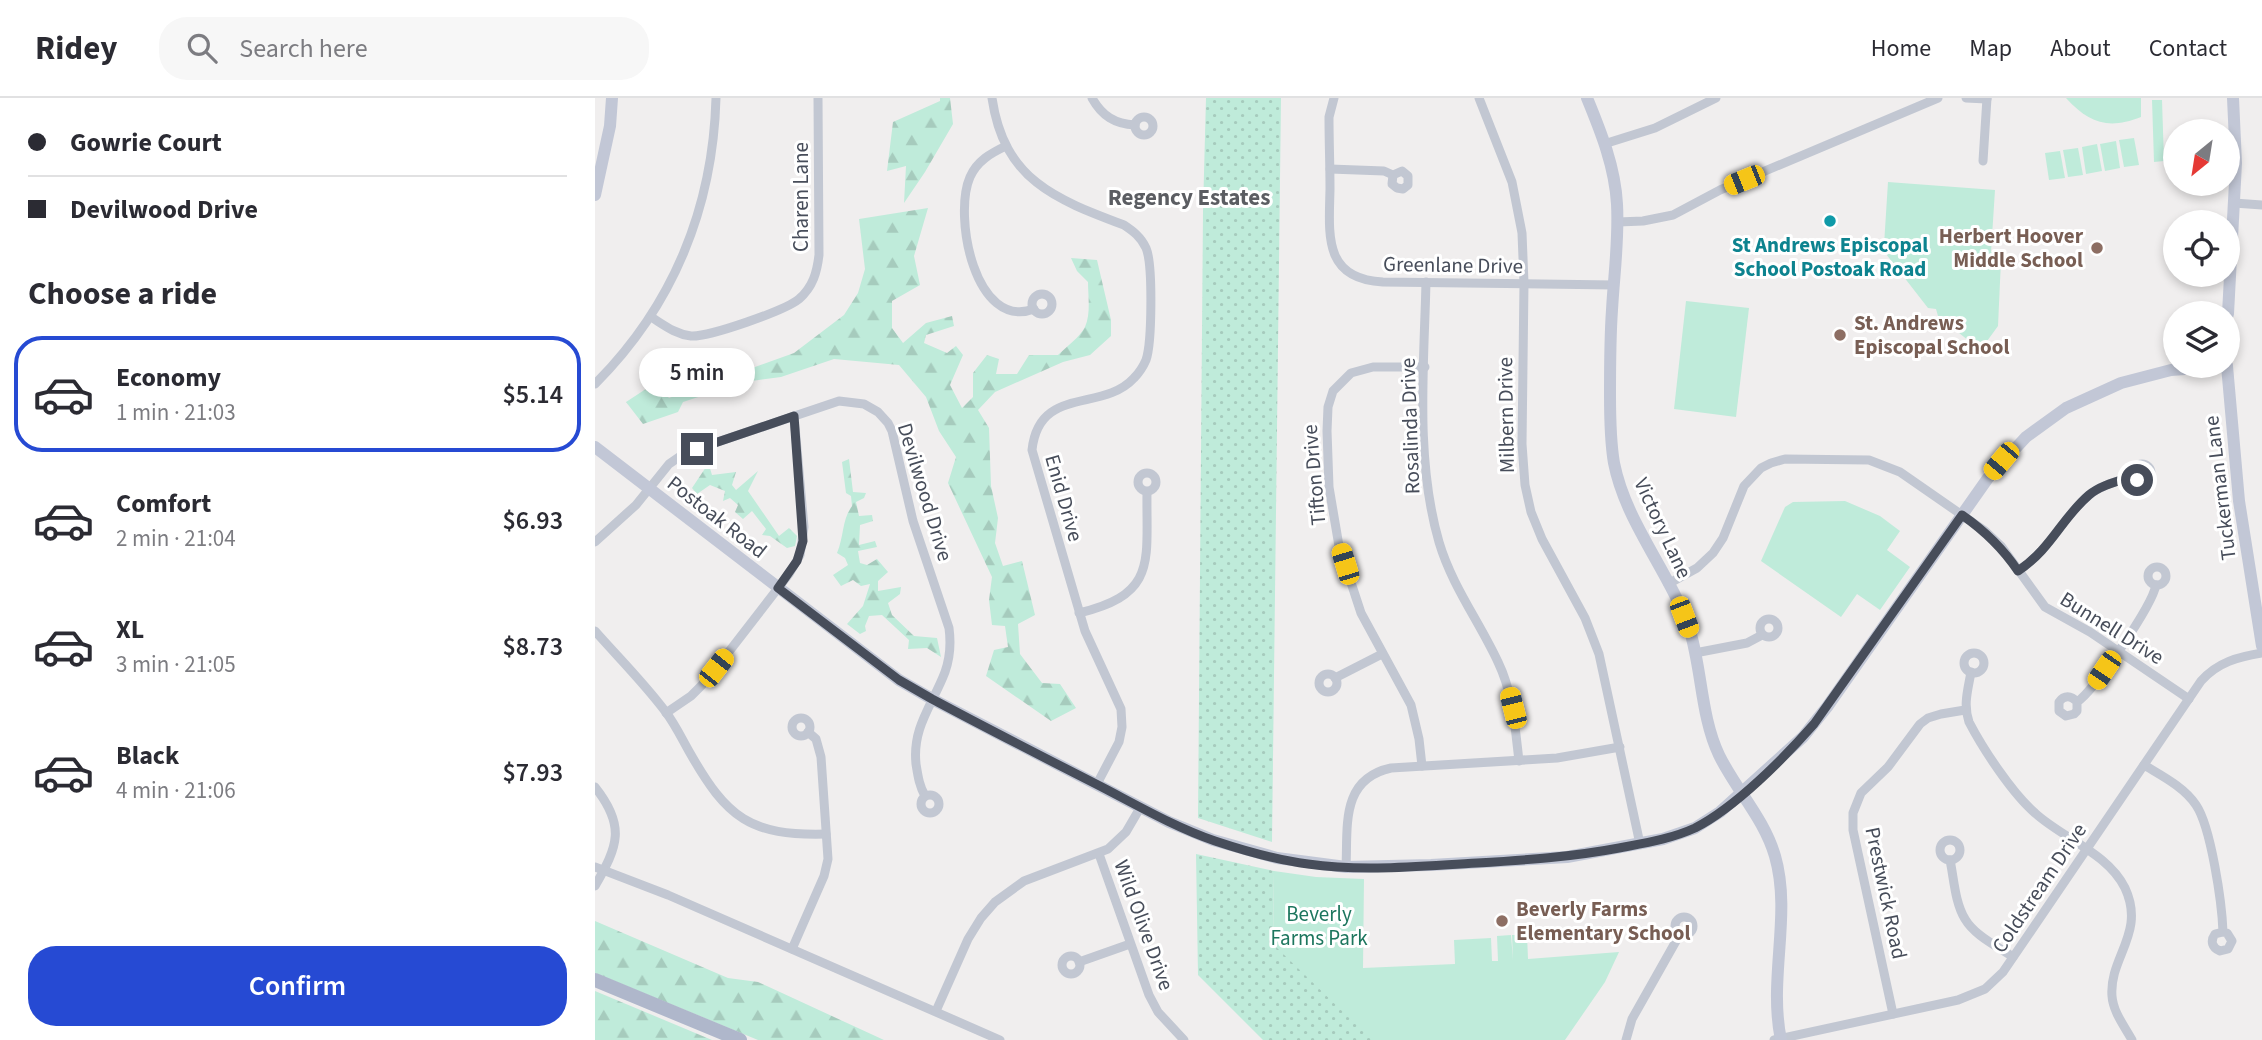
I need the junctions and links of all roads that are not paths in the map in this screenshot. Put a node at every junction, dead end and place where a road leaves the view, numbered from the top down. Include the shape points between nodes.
1 (612, 98) edge
2 (716, 98) edge
3 (818, 98) edge
4 (992, 98) edge
5 (1092, 98) edge
6 (1333, 98) edge
7 (1479, 98) edge
8 (1587, 98) edge
9 (1716, 98) edge
10 (1938, 98) edge
11 (1966, 98) edge
12 (2233, 98) edge
13 (1987, 99) edge
14 (1135, 125) dead end
15 (1604, 144) junction
16 (1006, 146) junction
17 (1983, 161) dead end
18 (1330, 169) junction
19 (1393, 175) dead end
20 (595, 195) edge
21 (2234, 203) junction
22 (2262, 205) edge
23 (1618, 222) junction
24 (1426, 282) junction
25 (1524, 283) junction
26 (1614, 285) junction
27 (2229, 301) edge
28 (1034, 309) dead end
29 (652, 317) junction
30 (1425, 367) junction
31 (2163, 372) edge
32 (2228, 378) edge
33 (595, 384) edge
34 (794, 416) junction
35 (595, 447) edge
36 (2134, 476) dead end
37 (649, 488) junction
38 (1147, 492) dead end
39 (1962, 515) junction
40 (595, 542) edge
41 (2018, 571) junction
42 (1668, 584) junction
43 (2156, 585) dead end
44 (778, 588) junction
45 (1079, 613) junction
46 (595, 631) edge
47 (1762, 635) dead end
48 (2262, 646) edge
49 (2118, 650) junction
50 (1695, 653) junction
51 (2262, 653) edge
52 (1382, 654) junction
53 (1971, 672) dead end
54 (1335, 678) dead end
55 (932, 699) junction
56 (2189, 699) junction
57 (2077, 702) dead end
58 (1965, 710) junction
59 (666, 712) junction
60 (808, 732) dead end
61 (1620, 747) junction
62 (1519, 761) junction
63 (2144, 765) junction
64 (1422, 766) junction
65 (1097, 784) junction
66 (595, 787) edge
67 (1742, 793) junction
68 (925, 796) dead end
69 (1140, 808) junction
70 (826, 834) junction
71 (1640, 844) junction
72 (2086, 850) junction
73 (1099, 854) junction
74 (1950, 860) dead end
75 (1346, 867) junction
76 (599, 869) edge
77 (595, 886) edge
78 (2223, 932) dead end
79 (1680, 934) dead end
80 (1130, 944) junction
81 (792, 949) junction
82 (2013, 957) junction
83 (1079, 962) dead end
84 (595, 980) edge
85 (936, 1011) junction
86 (1893, 1014) junction
87 (740, 1040) edge
88 (1000, 1040) edge
89 (1184, 1040) edge
90 (1626, 1040) edge
91 (1778, 1040) edge
92 (2132, 1040) edge

1 - 20 street
2 - 29 street via 711,154 696,220
3 - 29 street, Charen Lane via 819,255 806,292 785,307 706,334 676,332
4 - 16 street, Enid Drive
5 - 14 street via 1111,120
6 - 18 street, Greenlane Drive
7 - 25 street, Milbern Drive via 1502,151 1519,210
8 - 15 street, Victory Lane
9 - 15 street via 1655,128
10 - 23 street via 1720,190 1673,215
11 - 13 street
12 - 21 street
13 - 17 street
15 - 23 street, Victory Lane
16 - 28 street via 983,159 969,179 968,245 993,302 1012,312
16 - 45 street, Enid Drive via 1045,191 1132,230 1144,244 1149,264 1148,350 1140,371 1123,387 1056,409 1041,422 1033,439 1033,459
18 - 19 street
18 - 24 street, Greenlane Drive via 1329,239 1342,266 1365,280
21 - 22 street
21 - 27 street
23 - 26 street, Victory Lane
24 - 25 street, Greenlane Drive
24 - 30 street, Rosalinda Drive
25 - 26 street, Greenlane Drive
25 - 61 street, Milbern Drive via 1525,485 1542,538 1595,642
26 - 42 street, Victory Lane via 1613,460 1625,499
29 - 33 street
30 - 52 street, Tifton Drive via 1359,369 1337,384 1328,407 1328,477 1334,523 1357,602
30 - 62 street, Rosalinda Drive via 1426,472 1434,524 1454,583 1506,681
31 - 39 street, Postoak Road via 2077,402 2043,424 1987,478
32 - 48 street, Tuckerman Lane via 2238,501
34 - 37 street, Devilwood Drive via 685,453
34 - 44 street via 803,541 797,561
34 - 55 street, Devilwood Drive via 852,401 878,412 892,431 913,521 949,628 947,664
35 - 37 street, Postoak Road
36 - 41 street via 2088,496 2040,555
37 - 40 street, Devilwood Drive
37 - 44 street, Postoak Road
38 - 45 street via 1142,575 1122,598
39 - 41 street, Bunnell Drive via 1985,531
39 - 42 street, Bunnell Drive via 1882,463 1858,459 1777,461 1748,481 1713,553
39 - 67 street, Postoak Road via 1814,724
41 - 49 street, Bunnell Drive via 2045,607
42 - 50 street, Victory Lane
43 - 49 street via 2150,603
44 - 55 street, Postoak Road via 899,680
44 - 59 street via 707,680
45 - 65 street, Enid Drive via 1122,718 1119,742
46 - 59 street
47 - 50 street via 1747,643
49 - 56 street, Bunnell Drive
49 - 57 street
50 - 67 street, Victory Lane via 1715,744
51 - 56 street, Coldstream Drive via 2215,668
52 - 54 street
52 - 64 street, Tifton Drive via 1411,705
53 - 58 street
55 - 65 street, Postoak Road
55 - 68 street, Devilwood Drive via 915,746 918,782
56 - 63 street, Coldstream Drive
58 - 72 street via 1976,735 2020,799
58 - 86 street, Prestwick Road via 1941,713 1920,724 1888,767 1861,793 1853,813
59 - 70 street via 709,787 729,809 776,832
60 - 70 street via 816,739 821,757
61 - 62 street
61 - 71 street, Milbern Drive
62 - 64 street
63 - 72 street, Coldstream Drive
63 - 78 street via 2186,794 2201,814
64 - 75 street via 1387,769 1361,782 1349,811
65 - 69 street, Postoak Road
66 - 76 street via 612,811 617,838
67 - 71 street, Postoak Road via 1695,828
67 - 91 street, Victory Lane via 1767,834 1779,873
69 - 73 street via 1121,838
69 - 75 street, Postoak Road via 1239,849 1307,864
70 - 81 street via 824,876
71 - 75 street, Postoak Road via 1546,859
72 - 82 street, Coldstream Drive
72 - 92 street via 2116,874 2129,900 2131,930 2112,996
73 - 80 street, Wild Olive Drive
73 - 85 street via 1024,881 995,902 968,939
74 - 82 street via 1967,923
76 - 77 street
76 - 81 street
79 - 90 street via 1632,1019
80 - 83 street
80 - 89 street, Wild Olive Drive via 1158,1012
81 - 85 street
82 - 86 street, Coldstream Drive via 1998,979 1977,994
84 - 87 main road
85 - 88 street
86 - 91 street, Coldstream Drive

